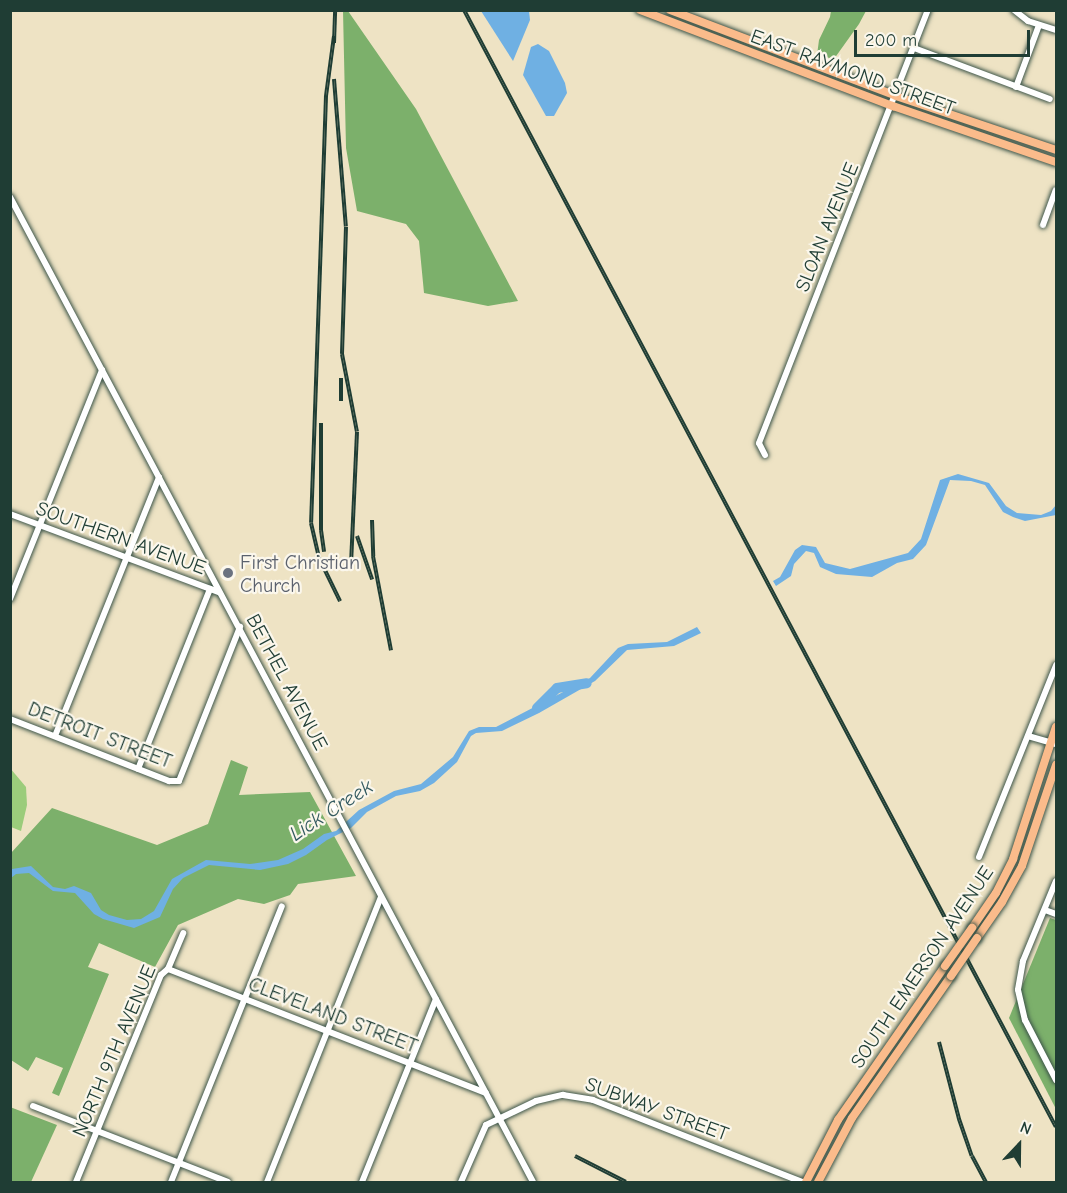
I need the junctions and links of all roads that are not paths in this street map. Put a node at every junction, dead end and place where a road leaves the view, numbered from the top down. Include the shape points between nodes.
1 (640, 10) edge
2 (670, 10) edge
3 (928, 10) edge
4 (1014, 10) edge
5 (656, 13) edge
6 (1039, 25) junction
7 (1056, 30) edge
8 (914, 48) junction
9 (1016, 87) junction
10 (896, 96) junction
11 (1050, 99) dead end
12 (893, 106) junction
13 (1056, 150) edge
14 (1056, 162) edge
15 (1056, 190) edge
16 (10, 197) edge
17 (1043, 225) dead end
18 (102, 370) junction
19 (765, 455) dead end
20 (159, 477) junction
21 (10, 514) edge
22 (40, 525) junction
23 (126, 558) junction
24 (210, 589) junction
25 (220, 592) junction
26 (10, 599) edge
27 (240, 627) junction
28 (1056, 665) edge
29 (10, 719) edge
30 (1056, 727) edge
31 (55, 736) junction
32 (1028, 736) junction
33 (1054, 743) edge
34 (1056, 765) edge
35 (138, 769) junction
36 (979, 857) dead end
37 (1056, 881) edge
38 (381, 897) junction
39 (282, 906) dead end
40 (1045, 910) junction
41 (1056, 914) edge
42 (183, 933) dead end
43 (168, 969) junction
44 (245, 999) junction
45 (436, 999) junction
46 (328, 1030) junction
47 (410, 1063) junction
48 (1056, 1080) edge
49 (486, 1093) junction
50 (33, 1106) dead end
51 (499, 1118) junction
52 (97, 1132) junction
53 (179, 1164) junction
54 (76, 1182) edge
55 (171, 1182) edge
56 (228, 1182) edge
57 (267, 1182) edge
58 (363, 1182) edge
59 (461, 1182) edge
60 (533, 1182) edge
61 (804, 1182) edge
62 (818, 1182) edge

1 - 5 main road, EAST RAYMOND STREET
2 - 10 main road, EAST RAYMOND STREET
3 - 8 street, SLOAN AVENUE
4 - 6 street
5 - 12 main road, EAST RAYMOND STREET
6 - 7 street
6 - 9 street
8 - 9 street
8 - 10 street, SLOAN AVENUE
9 - 11 street
10 - 12 street, SLOAN AVENUE
10 - 13 main road, EAST RAYMOND STREET
12 - 14 main road, EAST RAYMOND STREET
12 - 19 street, SLOAN AVENUE via 759,443
15 - 17 street
16 - 18 street, BETHEL AVENUE
18 - 20 street, BETHEL AVENUE
18 - 22 street
20 - 23 street
20 - 25 street, BETHEL AVENUE
21 - 22 street, SOUTHERN AVENUE
22 - 23 street, SOUTHERN AVENUE
22 - 26 street
23 - 24 street, SOUTHERN AVENUE
23 - 31 street
24 - 25 street, SOUTHERN AVENUE
24 - 35 street
25 - 27 street, BETHEL AVENUE
27 - 35 street, DETROIT STREET via 179,781
27 - 38 street, BETHEL AVENUE
28 - 32 street, SOUTH EMERSON AVENUE
29 - 31 street, DETROIT STREET
30 - 33 main road, SOUTH EMERSON AVENUE
31 - 35 street, DETROIT STREET
32 - 33 street
32 - 36 street, SOUTH EMERSON AVENUE
33 - 61 main road, SOUTH EMERSON AVENUE, bridge via 1013,859 996,893 838,1120
34 - 62 main road, SOUTH EMERSON AVENUE, bridge via 1022,866 1002,902 844,1131
37 - 40 street
38 - 45 street, BETHEL AVENUE
38 - 46 street
39 - 44 street
40 - 41 street
40 - 48 street via 1023,961 1018,996 1025,1020
42 - 43 street, NORTH 9TH AVENUE
43 - 44 street, CLEVELAND STREET
43 - 52 street, NORTH 9TH AVENUE via 162,973
44 - 46 street, CLEVELAND STREET
44 - 53 street
45 - 47 street
45 - 49 street, BETHEL AVENUE
46 - 47 street, CLEVELAND STREET
46 - 57 street
47 - 49 street, CLEVELAND STREET
47 - 58 street
49 - 51 street, BETHEL AVENUE
50 - 52 street
51 - 59 street via 482,1130
51 - 60 street, BETHEL AVENUE
51 - 61 street, SUBWAY STREET via 548,1097 582,1097
52 - 53 street
52 - 54 street, NORTH 9TH AVENUE
53 - 55 street
53 - 56 street

